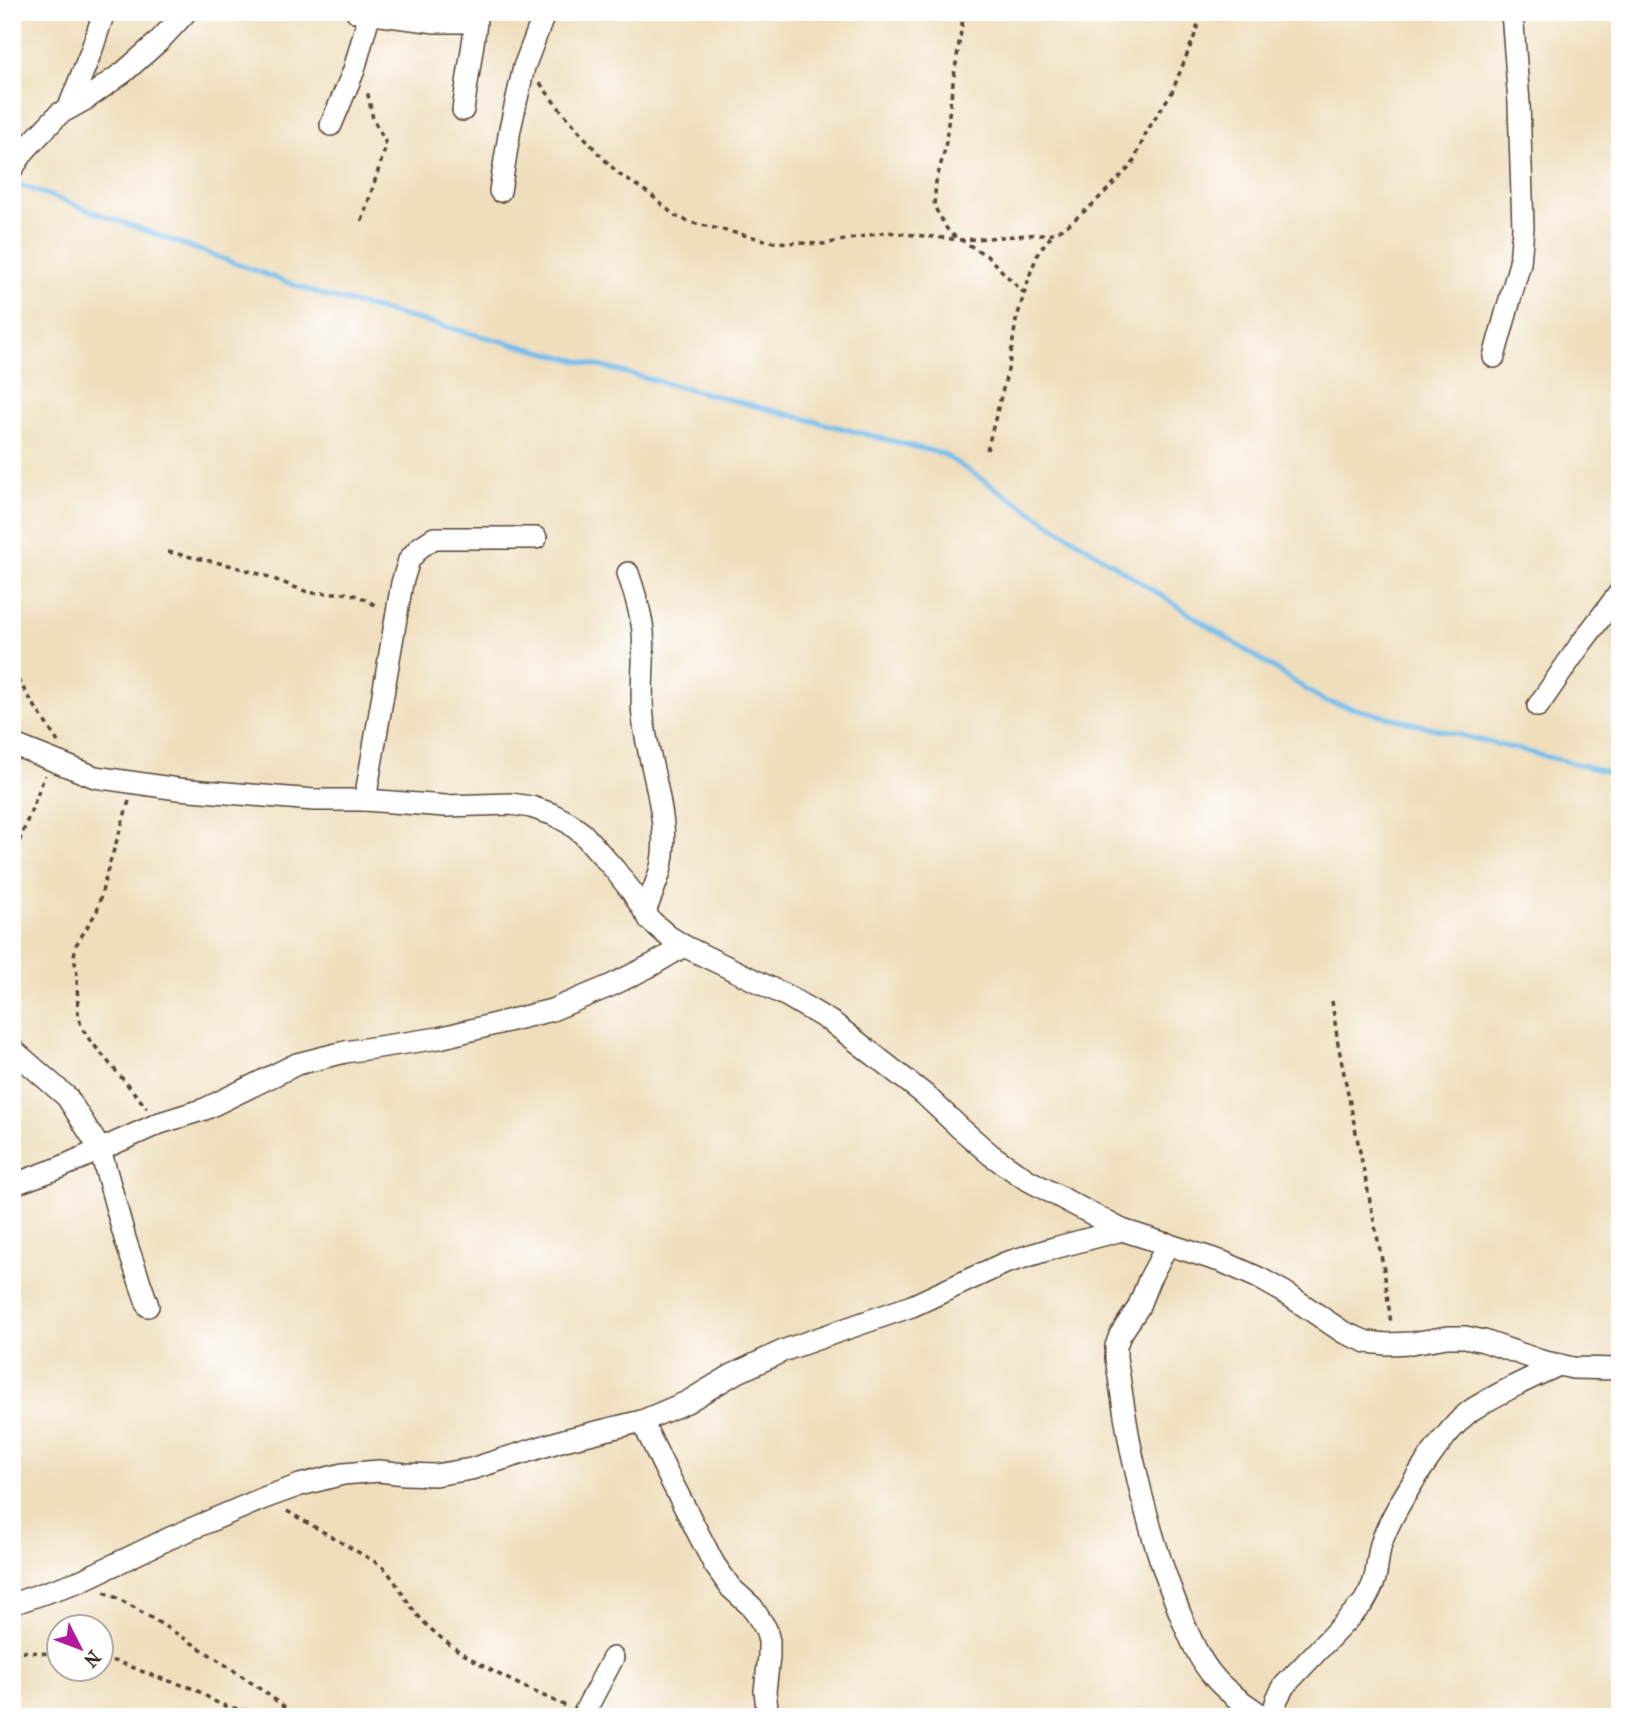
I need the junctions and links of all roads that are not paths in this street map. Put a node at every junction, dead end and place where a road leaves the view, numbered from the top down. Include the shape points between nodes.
1 (104, 12) edge
2 (186, 12) edge
3 (545, 12) edge
4 (1512, 12) edge
5 (366, 13) edge
6 (69, 107) junction
7 (463, 110) dead end
8 (331, 125) dead end
9 (12, 169) edge
10 (500, 191) dead end
11 (1494, 357) dead end
12 (536, 538) dead end
13 (628, 573) dead end
14 (1620, 592) edge
15 (1538, 706) dead end
16 (12, 744) edge
17 (365, 800) junction
18 (645, 912) junction
19 (684, 946) junction
20 (12, 1049) edge
21 (100, 1149) junction
22 (12, 1185) edge
23 (1122, 1230) junction
24 (1168, 1244) junction
25 (148, 1306) dead end
26 (1559, 1365) junction
27 (1620, 1369) edge
28 (642, 1421) junction
29 (12, 1604) edge
30 (613, 1658) dead end
31 (582, 1715) edge
32 (768, 1717) edge
33 (1264, 1717) edge
34 (1272, 1717) edge

1 - 6 street
2 - 6 street via 124,72
3 - 10 street via 526,64
4 - 11 street via 1523,228 1520,263
5 - 7 street via 476,23
5 - 8 street via 358,58
6 - 9 street via 48,124
12 - 17 street via 434,538 409,560
13 - 18 street via 643,632 643,719 663,845 661,869
14 - 15 street
16 - 17 street via 95,777 178,789
17 - 18 street via 444,806 510,804 552,814 583,834
18 - 19 street
19 - 21 street via 612,985 552,1010 439,1038 345,1052 297,1065 205,1109
19 - 23 street via 833,1023 924,1094 991,1155
20 - 21 street via 67,1097
21 - 22 street
21 - 25 street
23 - 24 street
23 - 28 street via 1005,1263 912,1306 785,1350
24 - 26 street via 1259,1278 1343,1332 1367,1342 1465,1337
24 - 33 street via 1116,1346 1133,1461 1167,1580 1201,1657 1213,1677
26 - 27 street
26 - 34 street via 1472,1410 1444,1439 1395,1513 1381,1542 1372,1588 1364,1602 1284,1686
28 - 29 street via 471,1469 435,1475 344,1474 300,1485 80,1581
28 - 32 street via 714,1564 766,1629
30 - 31 street

